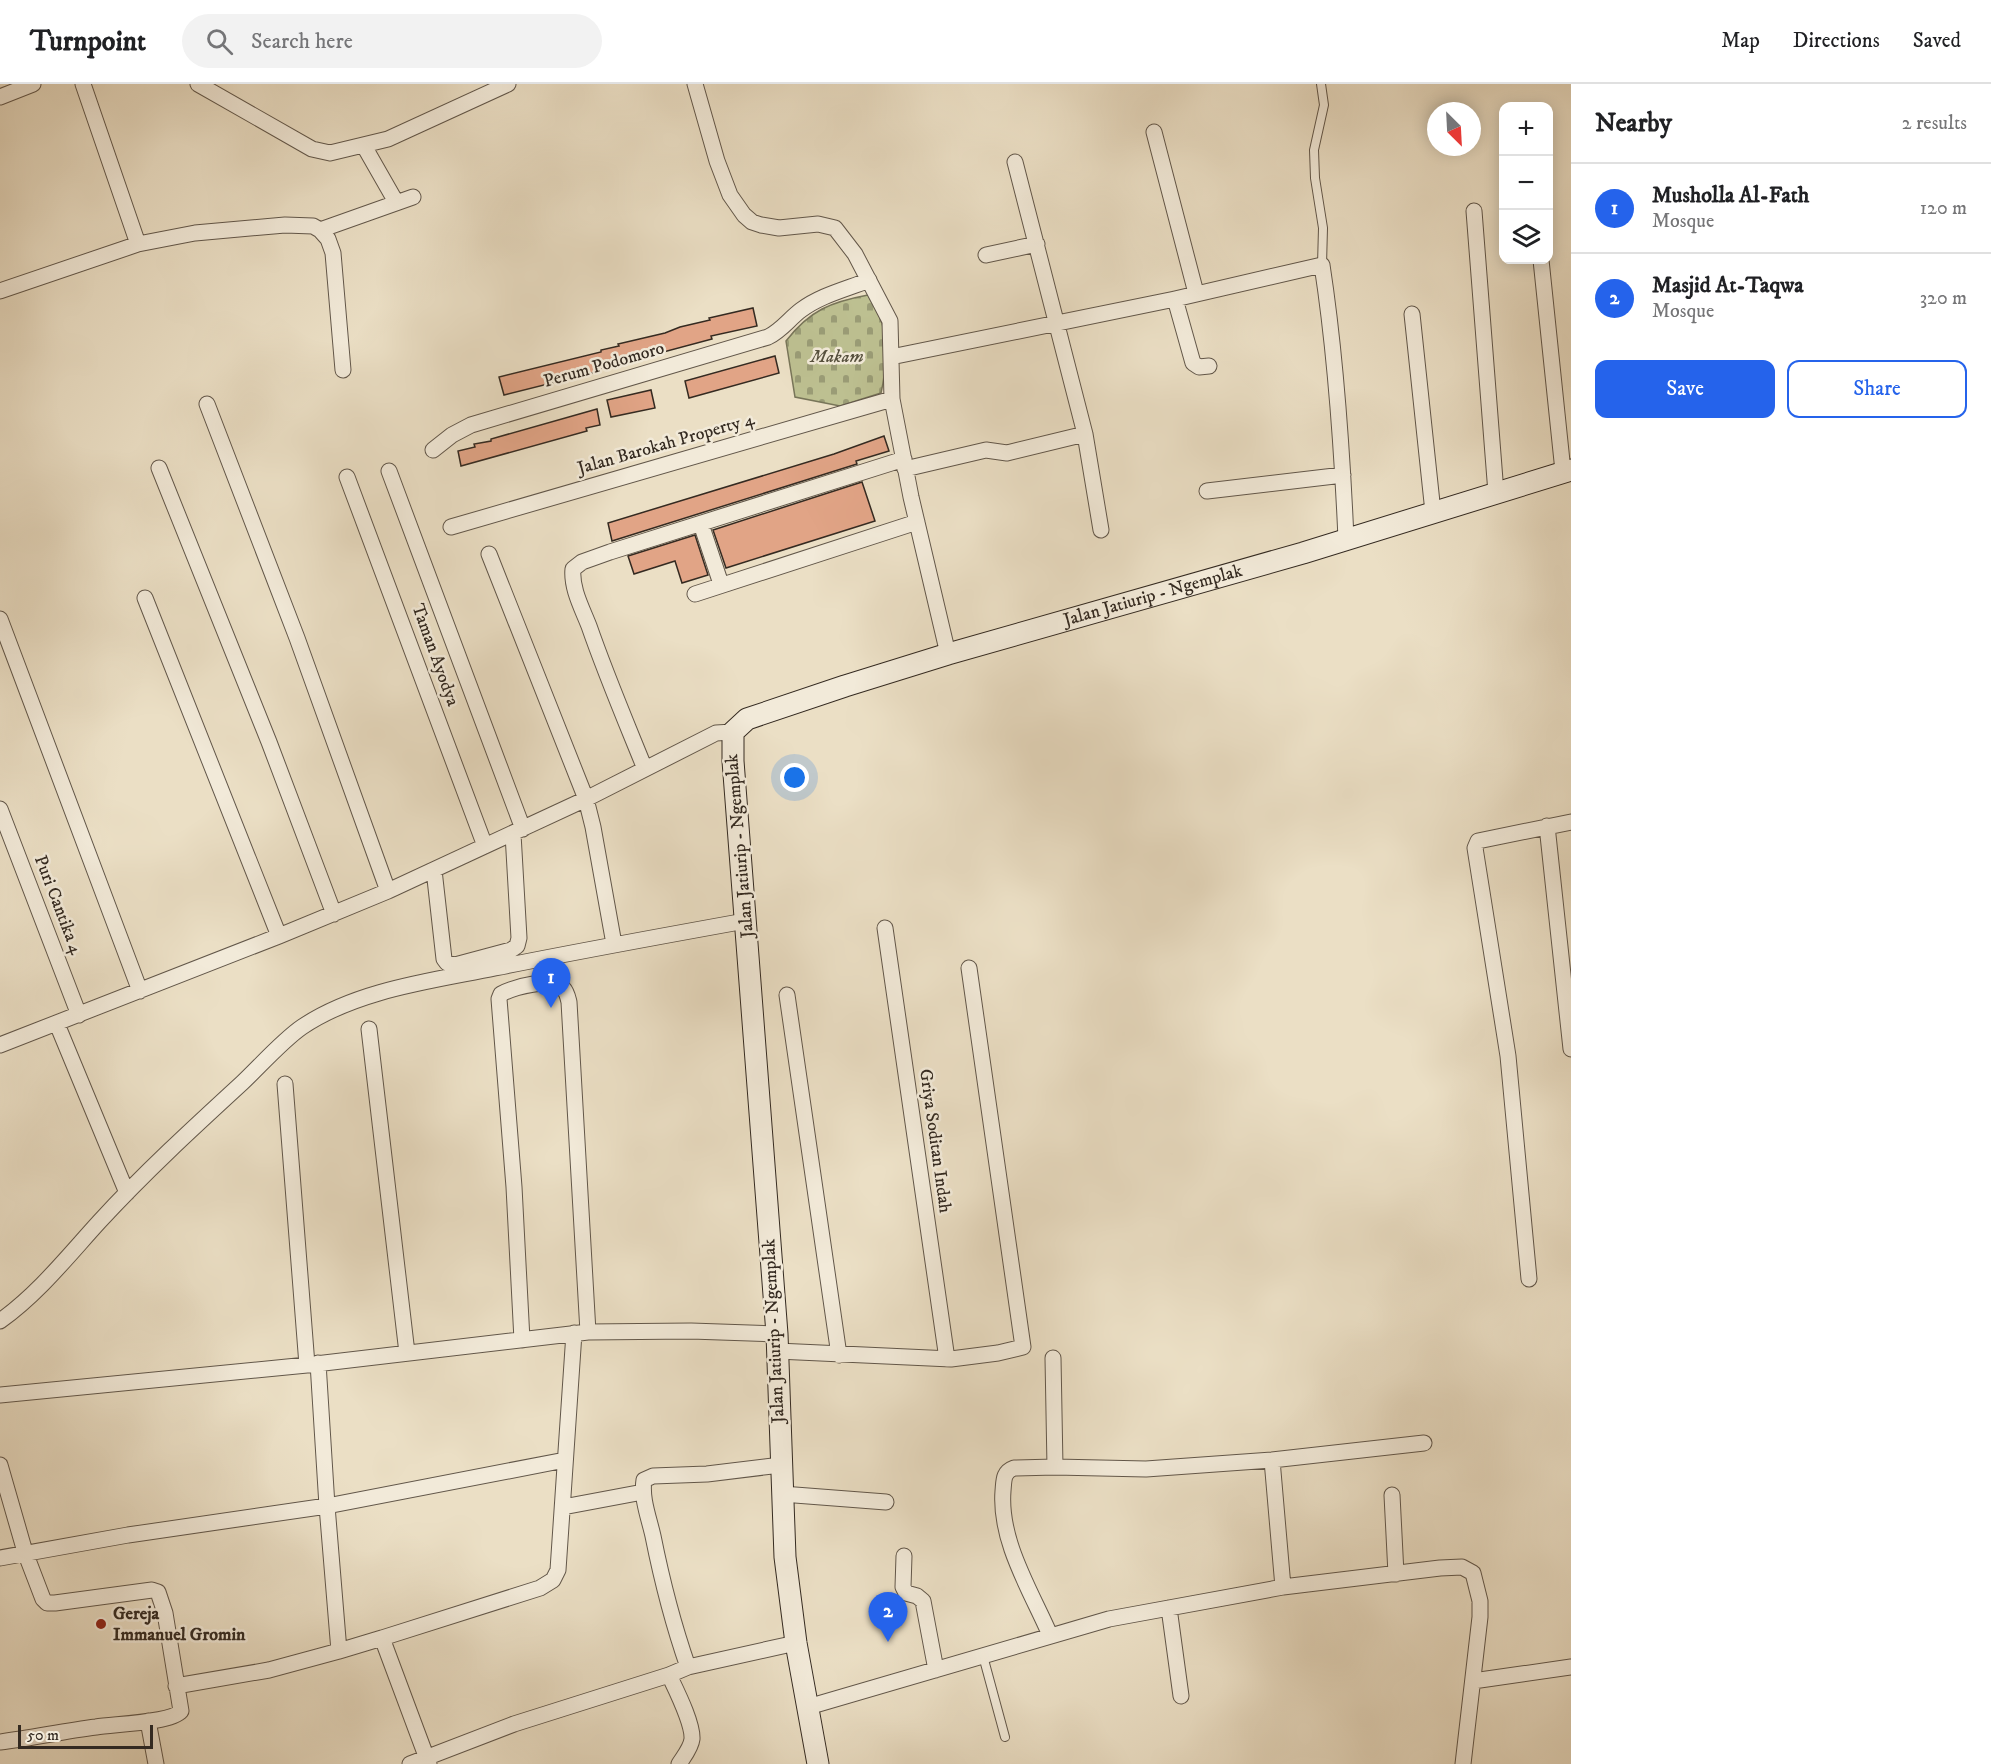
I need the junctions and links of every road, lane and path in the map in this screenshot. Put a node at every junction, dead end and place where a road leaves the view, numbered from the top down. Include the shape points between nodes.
1 (33, 84) edge
2 (83, 84) edge
3 (198, 84) edge
4 (508, 84) edge
5 (695, 84) edge
6 (1321, 84) edge
7 (0, 97) edge
8 (1154, 132) dead end
9 (364, 146) junction
10 (1016, 162) dead end
11 (413, 197) dead end
12 (396, 202) junction
13 (1474, 211) dead end
14 (320, 230) junction
15 (138, 244) junction
16 (1037, 244) junction
17 (986, 255) dead end
18 (1541, 264) edge
19 (1322, 265) junction
20 (870, 280) junction
21 (0, 291) edge
22 (1196, 293) junction
23 (1175, 299) junction
24 (1412, 314) dead end
25 (1058, 322) junction
26 (891, 357) junction
27 (1209, 366) dead end
28 (343, 370) dead end
29 (892, 399) junction
30 (207, 404) dead end
31 (1085, 434) junction
32 (433, 450) dead end
33 (904, 464) junction
34 (159, 468) dead end
35 (389, 471) dead end
36 (1567, 471) edge
37 (1343, 475) junction
38 (348, 477) dead end
39 (1207, 490) dead end
40 (1496, 493) junction
41 (1433, 512) junction
42 (917, 522) junction
43 (700, 524) junction
44 (451, 527) dead end
45 (1101, 530) dead end
46 (1346, 539) junction
47 (489, 554) dead end
48 (721, 584) junction
49 (695, 594) dead end
50 (145, 598) dead end
51 (0, 619) edge
52 (948, 654) junction
53 (733, 732) junction
54 (645, 769) junction
55 (586, 799) junction
56 (0, 809) edge
57 (1571, 822) edge
58 (1547, 826) junction
59 (518, 831) junction
60 (485, 846) junction
61 (434, 870) junction
62 (387, 891) junction
63 (334, 914) junction
64 (885, 928) dead end
65 (747, 935) junction
66 (279, 936) junction
67 (614, 944) junction
68 (969, 968) dead end
69 (140, 991) junction
70 (786, 995) dead end
71 (79, 1015) junction
72 (57, 1024) junction
73 (369, 1029) dead end
74 (0, 1045) edge
75 (1571, 1047) edge
76 (285, 1084) dead end
77 (127, 1193) junction
78 (1529, 1278) dead end
79 (0, 1321) edge
80 (581, 1333) junction
81 (522, 1340) junction
82 (777, 1343) junction
83 (408, 1353) junction
84 (839, 1355) junction
85 (1053, 1358) dead end
86 (947, 1359) junction
87 (312, 1364) junction
88 (0, 1395) edge
89 (1424, 1443) dead end
90 (565, 1460) junction
91 (1272, 1460) junction
92 (0, 1465) edge
93 (781, 1465) junction
94 (1055, 1467) junction
95 (643, 1492) junction
96 (782, 1494) junction
97 (1392, 1495) dead end
98 (886, 1502) dead end
99 (327, 1506) junction
100 (562, 1508) junction
101 (25, 1552) junction
102 (904, 1556) dead end
103 (0, 1558) edge
104 (1396, 1574) junction
105 (1283, 1587) junction
106 (1169, 1608) junction
107 (1050, 1635) junction
108 (382, 1638) junction
109 (796, 1643) junction
110 (339, 1651) junction
111 (983, 1656) junction
112 (688, 1667) junction
113 (1571, 1667) edge
114 (936, 1670) junction
115 (669, 1675) junction
116 (1473, 1681) junction
117 (176, 1686) junction
118 (1180, 1696) dead end
119 (808, 1707) junction
120 (148, 1721) junction
121 (1005, 1737) dead end
122 (0, 1742) edge
123 (428, 1761) edge
124 (156, 1764) edge
125 (410, 1764) edge
126 (679, 1764) edge
127 (818, 1764) edge
128 (1463, 1764) edge

1 - 7 street
2 - 15 street
3 - 9 street via 312,149 330,153
4 - 9 street via 388,139
5 - 20 street via 717,161 740,210 761,225 779,228 818,224 835,228
6 - 19 lane via 1324,105 1314,150 1323,228
8 - 22 street
9 - 12 street
10 - 16 street
11 - 12 street
12 - 14 street
13 - 40 street
14 - 15 street via 285,225 195,233
14 - 28 street via 328,238 333,253
15 - 21 street
16 - 17 street
16 - 25 street
18 - 36 street
19 - 22 street
19 - 37 street
20 - 26 street via 890,321
20 - 32 street, Perum Podomoro via 816,301 768,337 471,425
22 - 23 street
23 - 25 street
23 - 27 street via 1193,363 1199,368
24 - 41 street
25 - 26 street
25 - 31 street
26 - 29 street
29 - 33 street
29 - 44 street, Jalan Barokah Property 4
30 - 62 street via 297,638
31 - 33 street via 1007,453 986,450
31 - 45 street
33 - 42 street
33 - 43 street
34 - 63 street
35 - 59 street
36 - 40 street, Jalan Jatiurip - Ngemplak
37 - 39 street
37 - 46 street
38 - 60 street, Taman Ayodya
40 - 41 street, Jalan Jatiurip - Ngemplak
41 - 46 street, Jalan Jatiurip - Ngemplak
42 - 48 street
42 - 52 street
43 - 48 street
43 - 54 street via 595,556 573,569 572,580 600,660
46 - 52 street, Jalan Jatiurip - Ngemplak
47 - 55 street
48 - 49 street
50 - 66 street
51 - 69 street
52 - 53 street, Jalan Jatiurip - Ngemplak via 767,711 747,719
53 - 54 street via 716,733
53 - 65 street, Jalan Jatiurip - Ngemplak
54 - 55 street
55 - 59 street
55 - 67 street
56 - 71 street, Puri Cantika 4
57 - 58 street
58 - 75 street
58 - 78 street via 1478,841 1475,848 1508,1056
59 - 60 street
59 - 61 street via 519,938 511,951 455,965 447,963
60 - 61 street
61 - 62 street
62 - 63 street
63 - 66 street
64 - 86 street, Griya Soditan Indah
65 - 67 street
65 - 82 street, Jalan Jatiurip - Ngemplak
66 - 69 street
67 - 77 street via 434,980 354,1000 326,1013 300,1028
68 - 86 street via 1023,1347
69 - 71 street
70 - 84 street
71 - 72 street
72 - 74 street
72 - 77 street
73 - 83 street
76 - 87 street
77 - 79 street via 35,1293
80 - 81 street
80 - 81 street via 569,1002 563,988 548,982 508,991 499,999
80 - 82 street via 691,1331
80 - 90 street
81 - 83 street
82 - 84 street
82 - 93 street, Jalan Jatiurip - Ngemplak
83 - 87 street
84 - 86 street
85 - 94 street
87 - 88 street
87 - 99 street
89 - 91 street
90 - 99 street
90 - 100 street
91 - 94 street via 1146,1469
91 - 105 street
92 - 101 street
93 - 95 street via 652,1476 644,1480
93 - 96 street, Jalan Jatiurip - Ngemplak
94 - 107 street via 1008,1470 1002,1507 1018,1561
95 - 100 street
95 - 112 street via 670,1614
96 - 98 street
96 - 109 street, Jalan Jatiurip - Ngemplak
97 - 104 street
99 - 101 street
99 - 110 street
100 - 108 street via 558,1570 553,1580 540,1588
101 - 103 street
101 - 117 street via 47,1603 158,1592
102 - 114 street via 903,1587 906,1593 923,1601
104 - 105 street
104 - 116 street via 1462,1567 1473,1573 1480,1609
105 - 106 street
106 - 107 street
106 - 118 street
107 - 111 street
108 - 110 street
108 - 123 street
109 - 112 street
109 - 119 street, Jalan Jatiurip - Ngemplak
110 - 117 street via 269,1670
111 - 114 street
111 - 121 lane
112 - 115 street
113 - 116 street
114 - 119 street
115 - 123 street via 514,1724
115 - 126 street via 691,1733 689,1748
116 - 128 street
117 - 120 street via 181,1711
119 - 127 street, Jalan Jatiurip - Ngemplak
120 - 122 street
120 - 124 street
123 - 125 street

